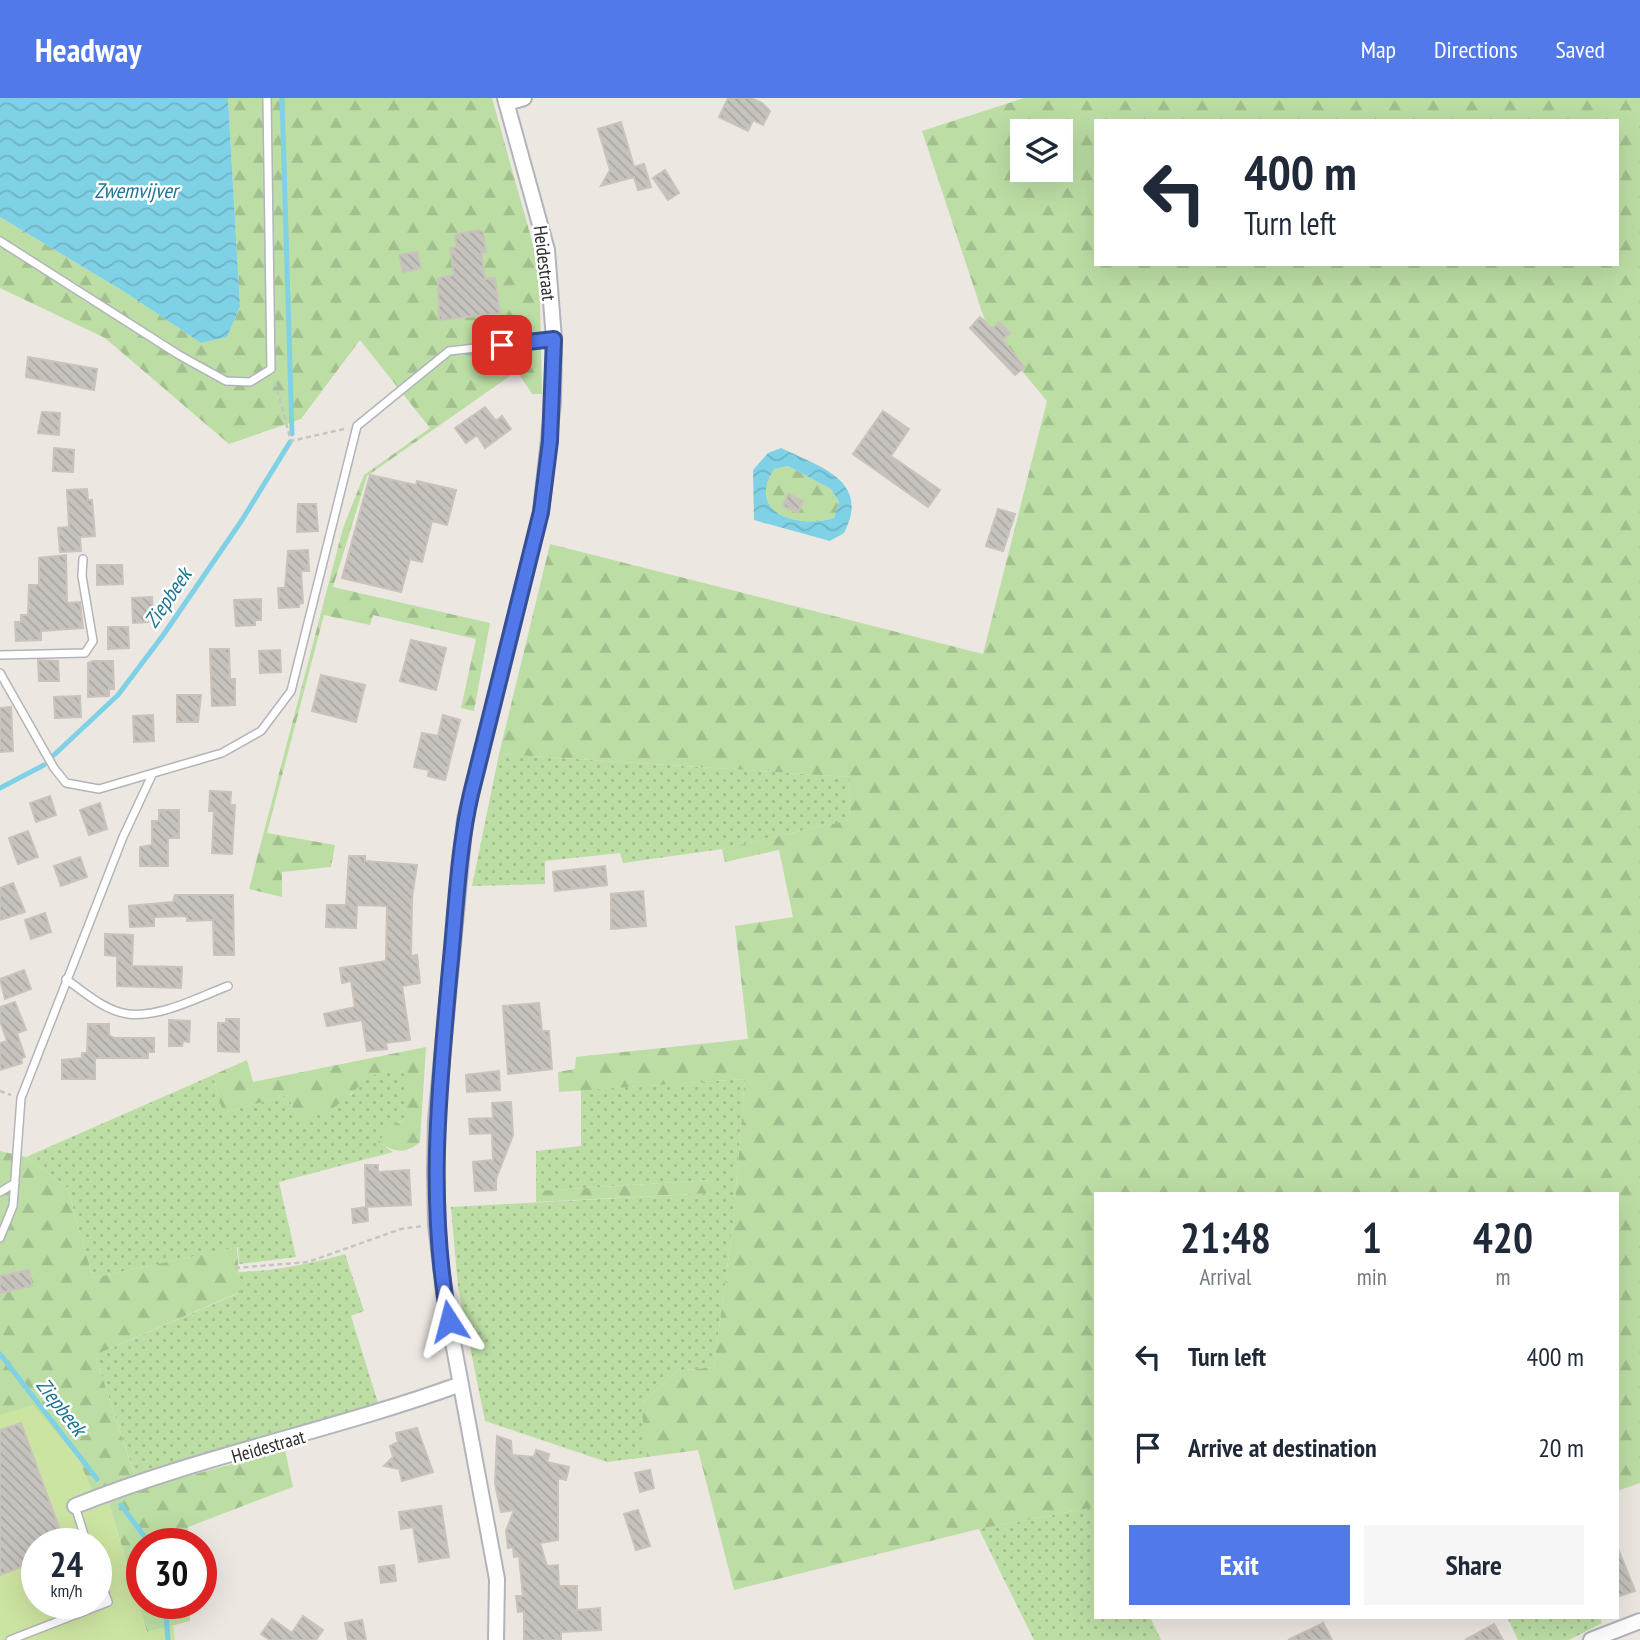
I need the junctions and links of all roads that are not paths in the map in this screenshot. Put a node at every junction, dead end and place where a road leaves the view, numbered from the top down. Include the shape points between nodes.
1 (267, 98) edge
2 (524, 98) edge
3 (506, 101) edge
4 (0, 241) edge
5 (554, 339) junction
6 (83, 559) dead end
7 (0, 655) edge
8 (0, 673) edge
9 (152, 775) junction
10 (66, 979) junction
11 (228, 986) dead end
12 (15, 1183) junction
13 (0, 1192) edge
14 (0, 1238) edge
15 (460, 1384) junction
16 (75, 1506) joint
17 (83, 1528) edge
18 (64, 1619) edge
19 (1640, 1621) edge
20 (10, 1640) edge
21 (496, 1640) edge
22 (1591, 1640) edge

1 - 4 lane via 271,369 250,382 226,381 179,355
2 - 3 street
3 - 5 street, Heidestraat via 547,250
5 - 9 lane via 449,351 357,426 291,691 261,731 222,753
5 - 15 street, Heidestraat via 553,402 541,512 466,819 436,1121 436,1225
6 - 7 lane via 93,642 85,653
8 - 9 lane via 66,783 99,789
9 - 10 lane
10 - 11 lane via 99,1003 127,1014 170,1007
10 - 12 lane via 21,1098
12 - 13 lane
12 - 14 lane via 13,1206
15 - 16 street, Heidestraat
15 - 21 street, Heidestraat via 497,1579
16 - 17 lane
18 - 20 lane
19 - 22 street

